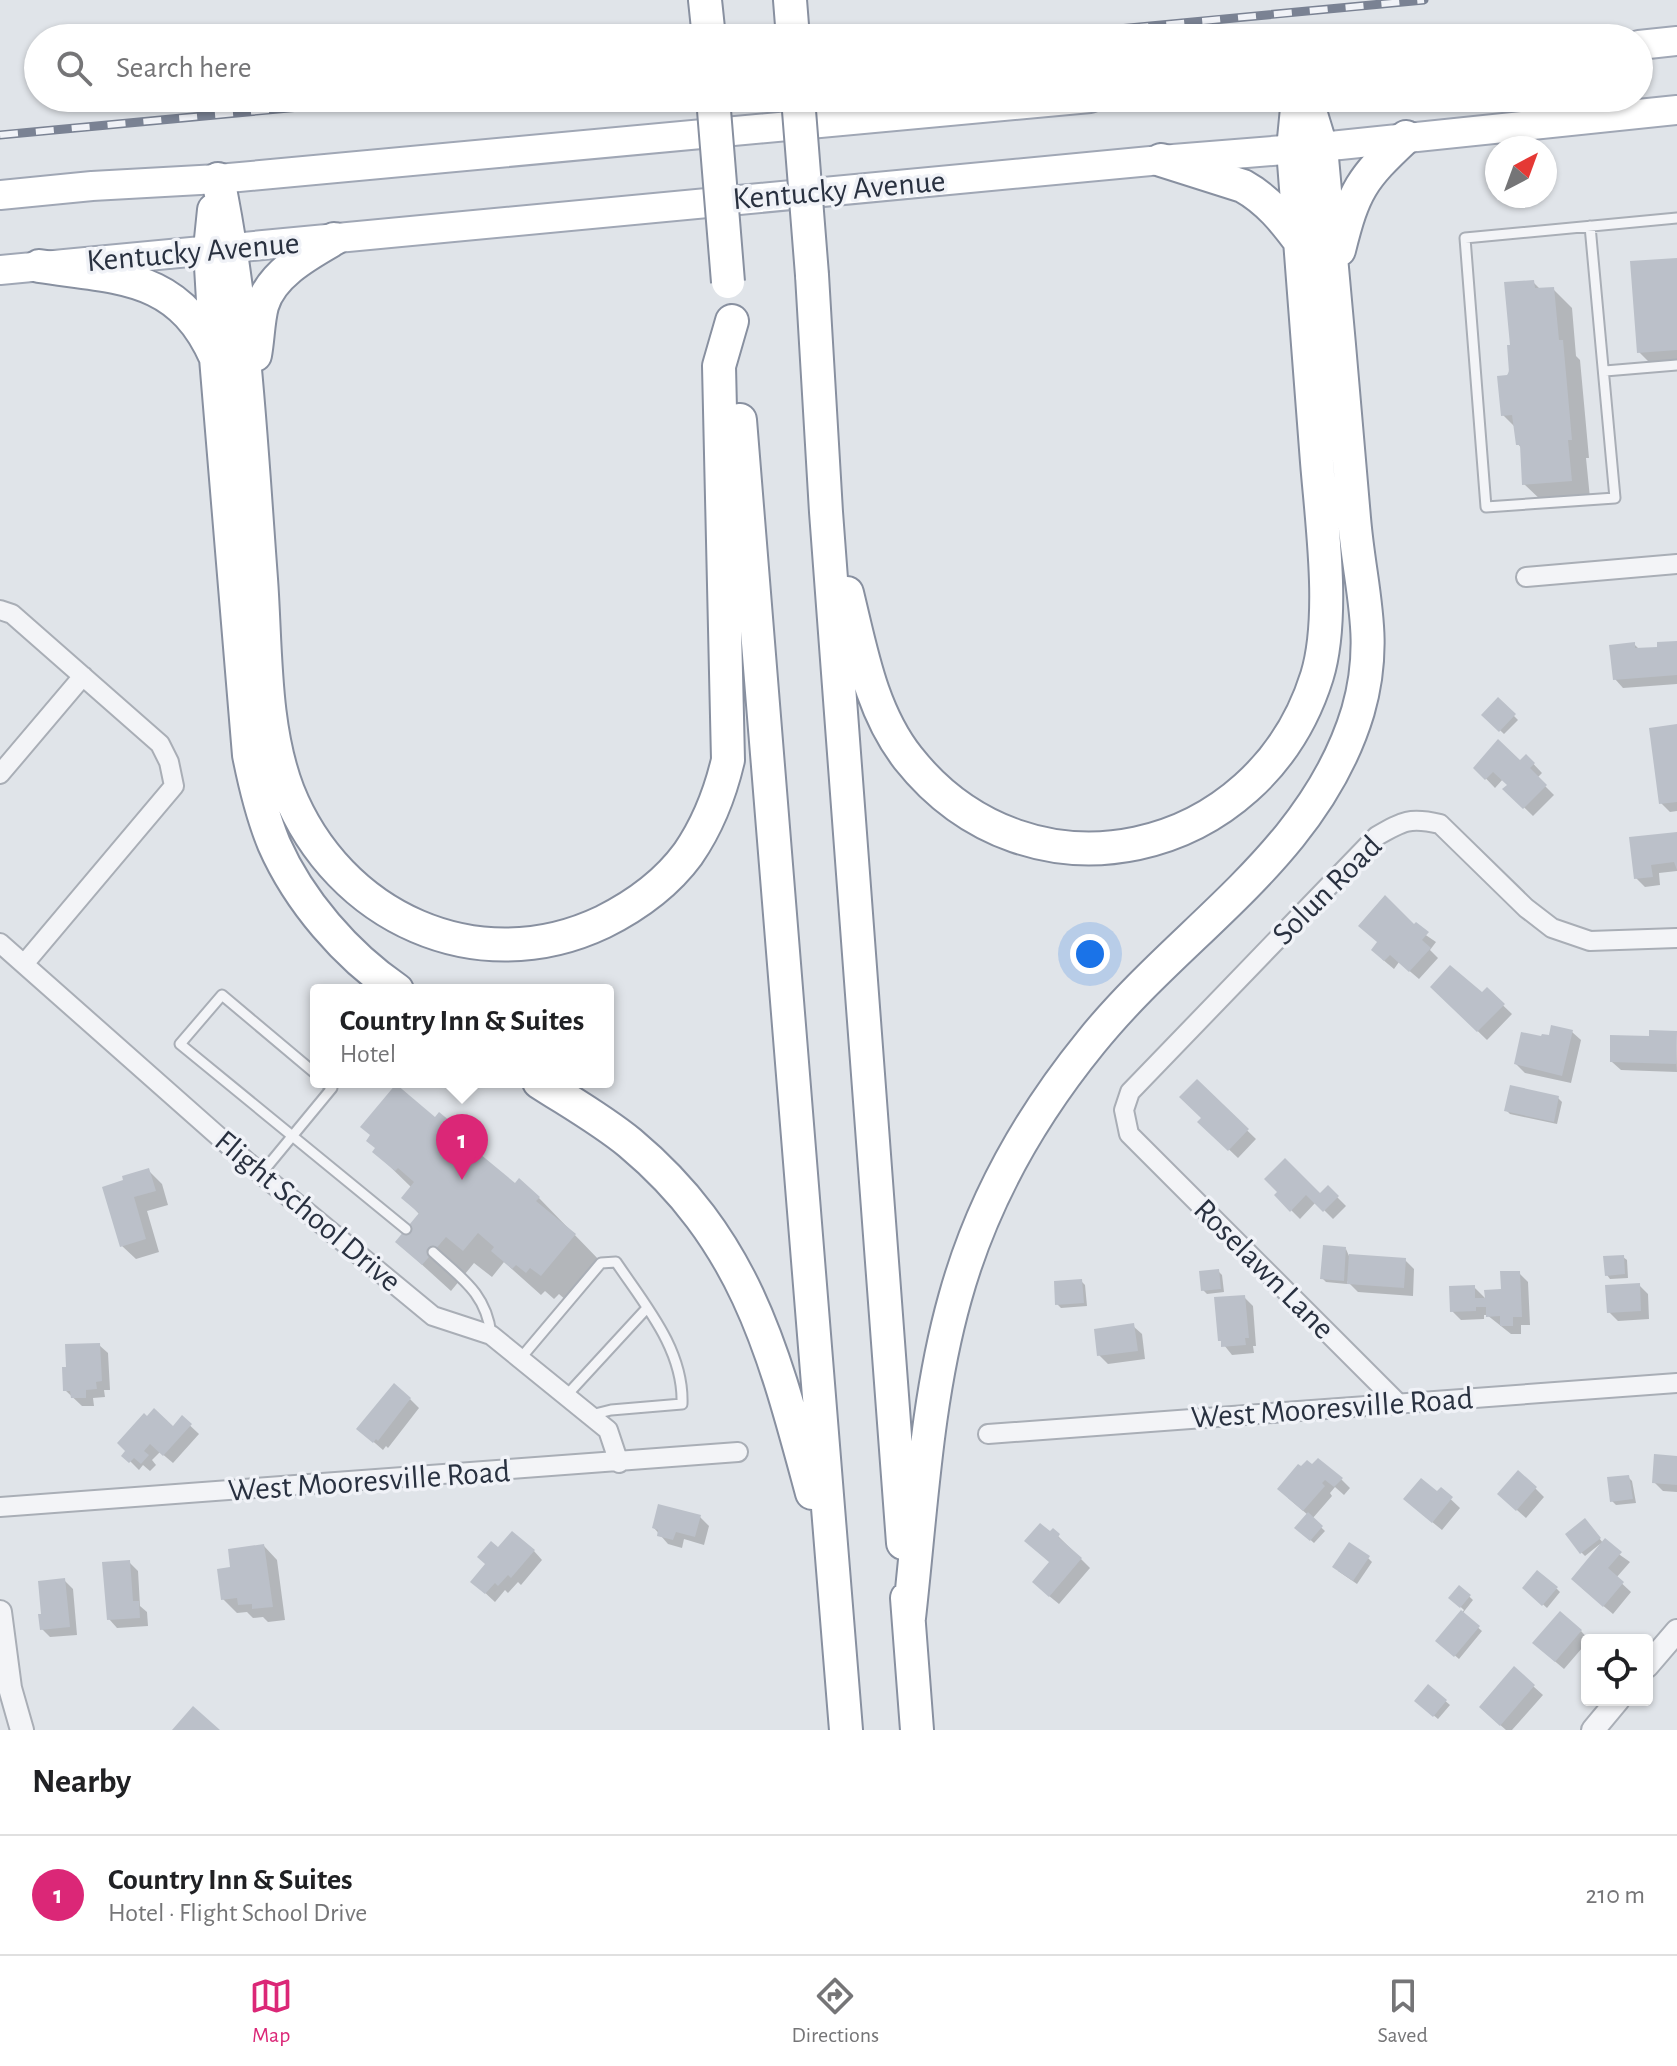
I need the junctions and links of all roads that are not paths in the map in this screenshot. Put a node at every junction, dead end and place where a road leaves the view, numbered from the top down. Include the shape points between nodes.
1 (705, 0) edge
2 (790, 0) edge
3 (708, 24) edge
4 (792, 24) edge
5 (1677, 41) edge
6 (1653, 44) edge
7 (1677, 110) edge
8 (714, 112) edge
9 (799, 112) edge
10 (939, 112) edge
11 (1301, 112) edge
12 (1306, 112) edge
13 (1406, 137) junction
14 (1307, 148) junction
15 (1161, 160) junction
16 (218, 179) junction
17 (0, 195) edge
18 (1677, 218) edge
19 (1590, 226) junction
20 (334, 239) junction
21 (1301, 243) junction
22 (221, 248) junction
23 (39, 266) junction
24 (1334, 269) junction
25 (0, 270) edge
26 (732, 321) junction
27 (216, 358) junction
28 (1677, 365) edge
29 (1605, 371) junction
30 (248, 410) junction
31 (826, 512) junction
32 (1677, 564) edge
33 (1526, 577) dead end
34 (0, 610) edge
35 (83, 676) junction
36 (0, 774) edge
37 (1677, 938) edge
38 (0, 943) edge
39 (24, 964) junction
40 (390, 984) edge
41 (310, 1069) edge
42 (332, 1088) edge
43 (548, 1088) edge
44 (1129, 1134) joint
45 (291, 1137) junction
46 (261, 1174) junction
47 (406, 1229) dead end
48 (433, 1252) dead end
49 (647, 1308) junction
50 (491, 1335) junction
51 (520, 1359) junction
52 (1677, 1383) edge
53 (566, 1396) junction
54 (1399, 1404) junction
55 (590, 1415) junction
56 (988, 1434) dead end
57 (738, 1452) dead end
58 (619, 1463) junction
59 (0, 1507) edge
60 (833, 1570) junction
61 (0, 1612) edge
62 (909, 1618) junction
63 (1677, 1631) edge
64 (1653, 1659) edge
65 (1613, 1706) edge
66 (22, 1730) edge
67 (846, 1730) edge
68 (917, 1730) edge
69 (1593, 1730) edge

1 - 3 highway
2 - 4 highway
5 - 6 main road
7 - 13 main road, Kentucky Avenue
8 - 26 highway, bridge
9 - 31 highway, bridge
10 - 16 main road
11 - 14 highway
12 - 14 highway
13 - 14 main road, Kentucky Avenue
13 - 24 highway via 1361,184
14 - 15 main road, Kentucky Avenue
14 - 21 highway
14 - 24 highway
15 - 20 main road, Kentucky Avenue
15 - 21 highway via 1254,192
16 - 17 main road
16 - 22 highway
18 - 19 lane
19 - 29 lane
19 - 29 lane via 1465,238 1486,507 1615,498
20 - 22 main road, Kentucky Avenue
20 - 30 highway via 298,262 265,297
21 - 31 highway via 1323,539 1322,655 1305,710 1286,744 1249,788 1219,811 1167,836 1110,848 1033,841 964,811 909,759 880,712
22 - 23 main road, Kentucky Avenue
22 - 27 highway
22 - 30 highway
23 - 25 main road, Kentucky Avenue
23 - 27 highway via 133,281 167,294 200,327
24 - 62 highway via 1369,635 1357,712 1328,783 1295,832 1093,1039 1045,1105 994,1195 960,1281 941,1360
26 - 30 highway via 719,366 728,760 720,791 687,856 658,887 585,931 550,940 470,943 418,927 360,892 308,831 288,790 274,733
26 - 60 highway
27 - 40 highway via 249,755 257,796 275,844 306,898 346,946
28 - 29 lane
31 - 62 highway
32 - 33 street
34 - 35 street via 12,614
35 - 36 street
35 - 39 street via 160,744 174,786
37 - 44 street, Solun Road via 1590,941 1552,928 1440,824 1405,820 1377,836 1133,1088 1124,1110
38 - 39 street, Flight School Drive
39 - 46 street, Flight School Drive
41 - 45 lane via 222,995 180,1044
42 - 45 lane
43 - 60 highway via 656,1167 724,1250 770,1346
44 - 54 street, Roselawn Lane
45 - 46 lane
45 - 47 lane
46 - 50 street, Flight School Drive via 433,1316
48 - 50 lane via 479,1295
49 - 51 lane via 616,1262 601,1263
49 - 53 lane
49 - 55 lane via 667,1339 683,1385 682,1404
50 - 51 street, Flight School Drive
51 - 53 street, Flight School Drive
52 - 54 street, West Mooresville Road
53 - 55 street, Flight School Drive
54 - 56 street, West Mooresville Road
55 - 58 street, Flight School Drive via 608,1430
57 - 58 street, West Mooresville Road
58 - 59 street, West Mooresville Road
60 - 67 highway
61 - 66 street via 10,1688
62 - 68 highway
63 - 64 street
65 - 69 street

